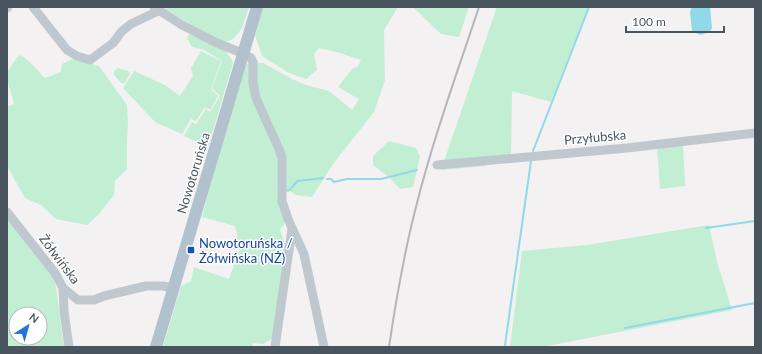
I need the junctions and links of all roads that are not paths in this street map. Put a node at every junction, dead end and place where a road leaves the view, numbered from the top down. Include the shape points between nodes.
1 (33, 7) edge
2 (257, 7) edge
3 (156, 9) edge
4 (244, 54) junction
5 (755, 133) edge
6 (437, 165) dead end
7 (7, 212) edge
8 (292, 229) junction
9 (63, 288) junction
10 (174, 288) junction
11 (68, 347) edge
12 (156, 347) edge
13 (275, 347) edge
14 (324, 347) edge

1 - 3 street via 67,50 90,60 113,44 122,31 131,24
2 - 4 main road, Nowotoruńska
3 - 4 street via 215,42
4 - 8 street via 253,62 256,98 282,158 282,201
4 - 10 main road, Nowotoruńska
5 - 6 street, Przyłubska via 627,148
7 - 9 street, Żółwińska via 55,273
8 - 13 street
8 - 14 street via 307,265
9 - 10 street, Żółwińska via 78,300 94,300 146,286
9 - 11 street
10 - 12 main road, Nowotoruńska

